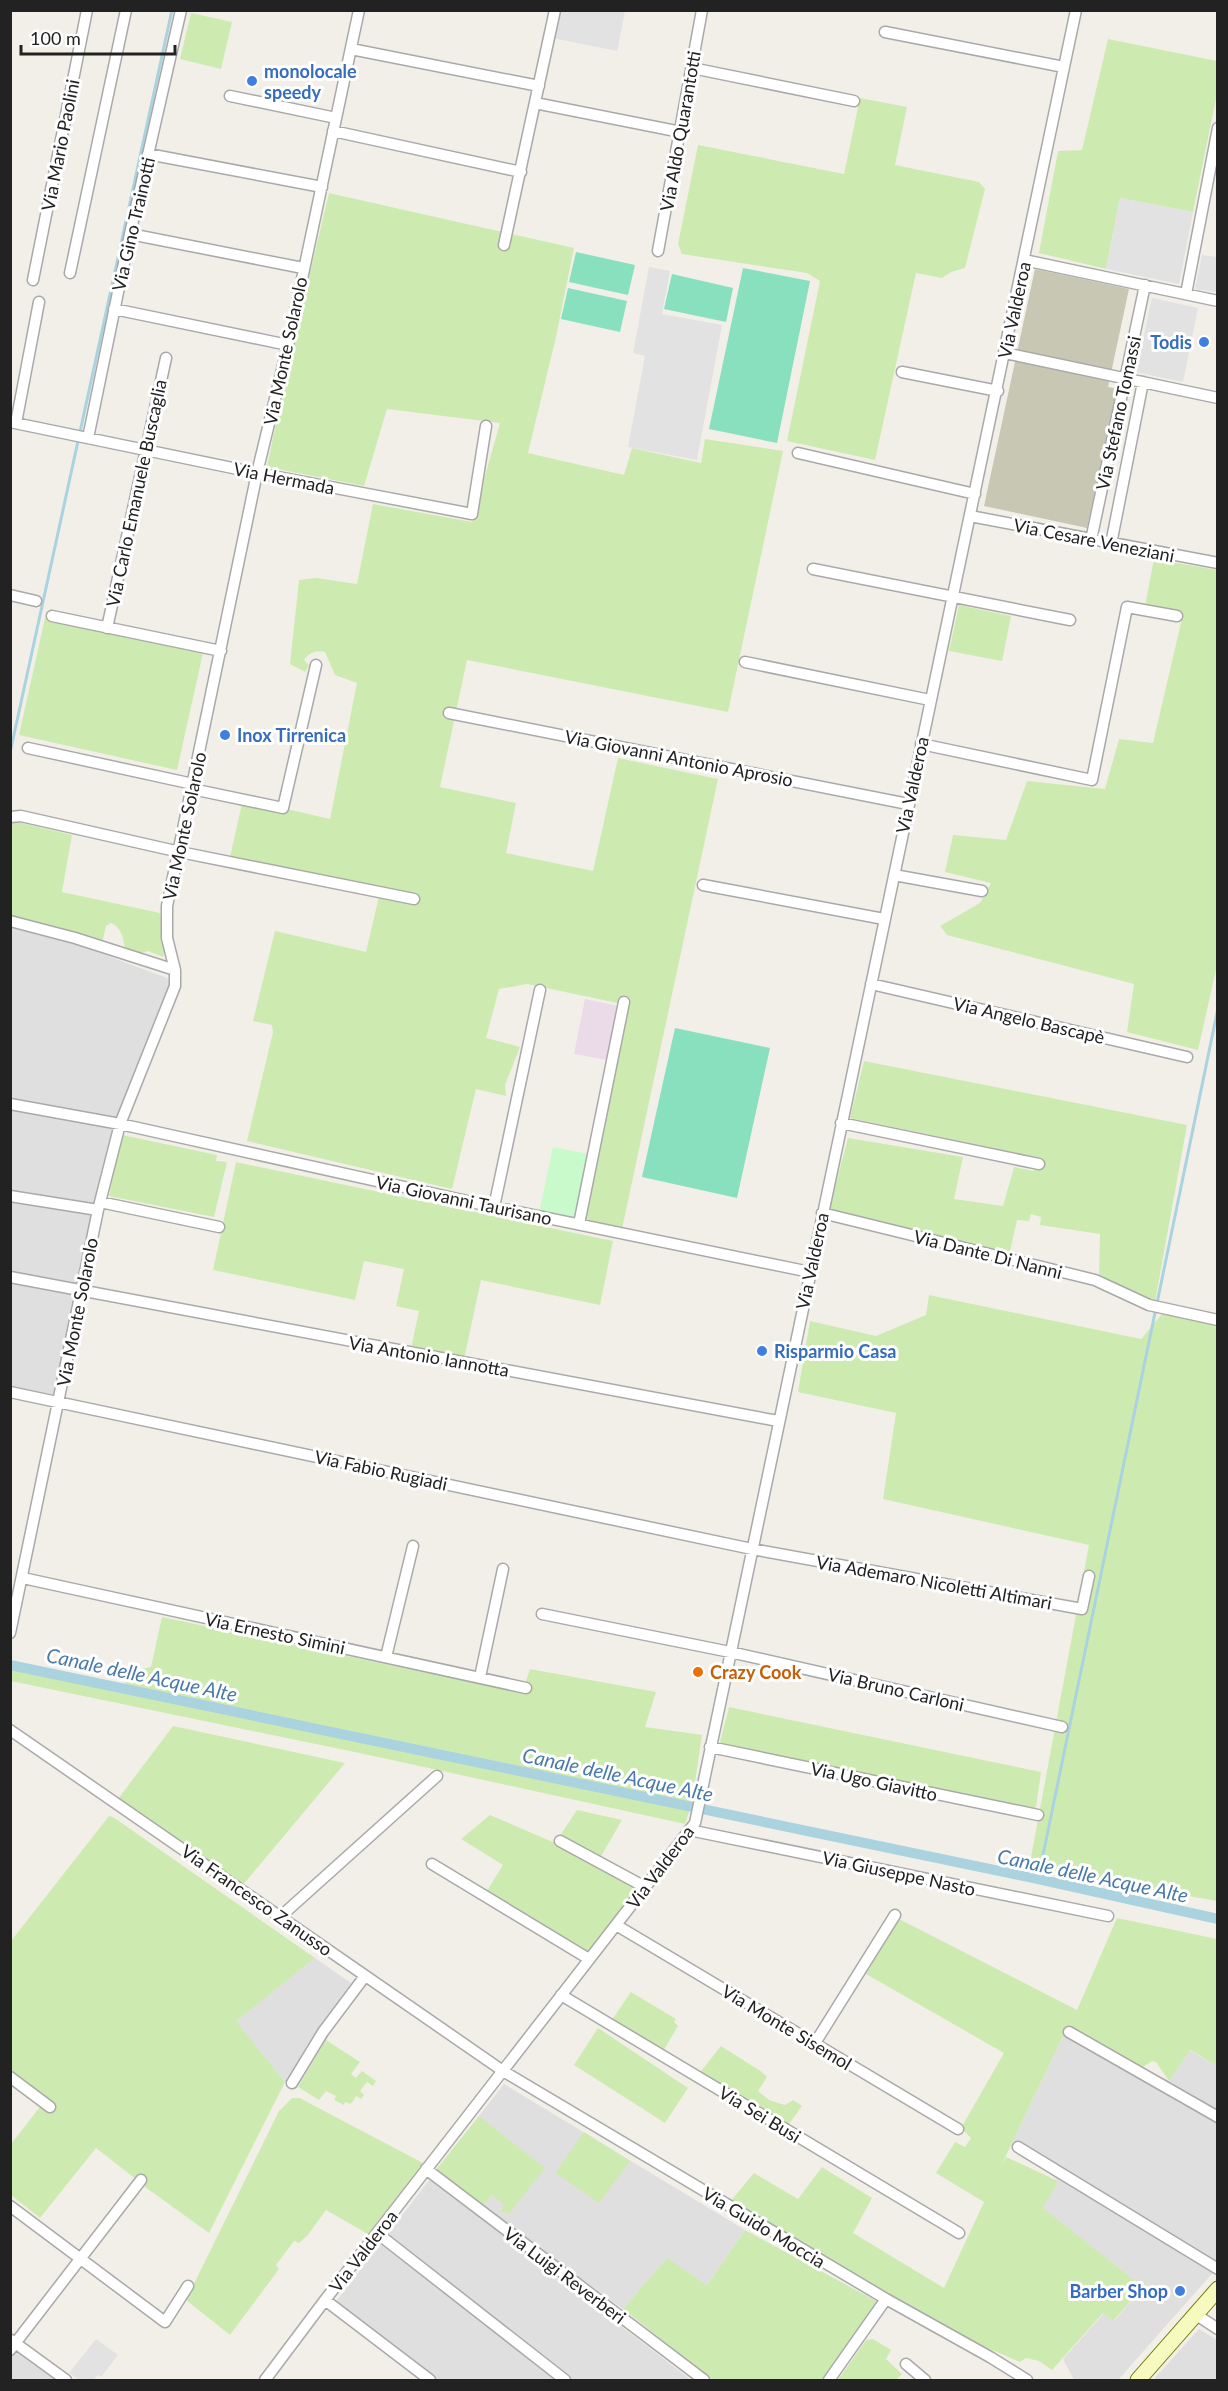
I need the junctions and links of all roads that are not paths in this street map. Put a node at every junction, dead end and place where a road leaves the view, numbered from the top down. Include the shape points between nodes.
1 (87, 10) edge
2 (126, 10) edge
3 (182, 10) edge
4 (359, 10) edge
5 (555, 10) edge
6 (702, 10) edge
7 (1076, 10) edge
8 (885, 32) dead end
9 (351, 49) junction
10 (1064, 67) junction
11 (692, 68) junction
12 (539, 86) junction
13 (230, 96) dead end
14 (855, 101) dead end
15 (536, 103) junction
16 (336, 118) junction
17 (1218, 128) edge
18 (333, 131) junction
19 (681, 132) junction
20 (148, 154) junction
21 (521, 172) junction
22 (322, 187) junction
23 (130, 234) junction
24 (504, 245) dead end
25 (658, 251) dead end
26 (1024, 260) junction
27 (303, 268) junction
28 (70, 273) dead end
29 (33, 280) dead end
30 (1145, 285) junction
31 (1186, 294) junction
32 (1218, 301) edge
33 (39, 302) dead end
34 (114, 309) junction
35 (288, 345) junction
36 (1005, 353) junction
37 (166, 358) dead end
38 (902, 372) dead end
39 (1125, 379) junction
40 (1143, 382) junction
41 (998, 391) junction
42 (1218, 398) edge
43 (14, 422) edge
44 (486, 426) dead end
45 (87, 438) junction
46 (146, 450) junction
47 (798, 453) dead end
48 (257, 473) junction
49 (975, 494) junction
50 (970, 516) junction
51 (1091, 540) junction
52 (1111, 544) junction
53 (1218, 563) edge
54 (813, 569) dead end
55 (10, 595) edge
56 (952, 597) junction
57 (36, 601) dead end
58 (52, 616) dead end
59 (1177, 616) dead end
60 (1070, 620) dead end
61 (107, 627) junction
62 (221, 651) junction
63 (745, 662) dead end
64 (316, 665) dead end
65 (930, 700) junction
66 (449, 713) dead end
67 (921, 744) junction
68 (28, 748) dead end
69 (193, 786) junction
70 (909, 804) junction
71 (10, 817) edge
72 (180, 852) junction
73 (894, 875) junction
74 (703, 885) dead end
75 (982, 891) dead end
76 (414, 899) dead end
77 (884, 920) junction
78 (10, 921) edge
79 (175, 970) junction
80 (871, 984) junction
81 (540, 990) dead end
82 (624, 1002) dead end
83 (1187, 1057) dead end
84 (10, 1104) edge
85 (841, 1123) junction
86 (120, 1124) junction
87 (1039, 1164) dead end
88 (10, 1196) edge
89 (99, 1206) junction
90 (494, 1207) junction
91 (822, 1213) junction
92 (579, 1224) junction
93 (219, 1227) dead end
94 (810, 1272) junction
95 (10, 1277) edge
96 (81, 1292) junction
97 (1218, 1320) edge
98 (10, 1392) edge
99 (59, 1402) junction
100 (778, 1421) junction
101 (412, 1546) dead end
102 (752, 1550) junction
103 (502, 1569) dead end
104 (1089, 1576) dead end
105 (23, 1578) junction
106 (542, 1614) dead end
107 (10, 1633) edge
108 (730, 1652) junction
109 (386, 1657) junction
110 (480, 1677) junction
111 (526, 1688) dead end
112 (1062, 1727) dead end
113 (10, 1730) edge
114 (710, 1747) junction
115 (437, 1776) dead end
116 (1038, 1815) dead end
117 (692, 1826) junction
118 (560, 1841) dead end
119 (432, 1864) dead end
120 (645, 1887) junction
121 (896, 1915) dead end
122 (1108, 1916) dead end
123 (280, 1917) junction
124 (616, 1925) junction
125 (589, 1959) junction
126 (366, 1976) junction
127 (561, 1995) junction
128 (1068, 2032) dead end
129 (815, 2043) junction
130 (502, 2071) junction
131 (10, 2077) edge
132 (292, 2083) dead end
133 (50, 2108) dead end
134 (1218, 2117) edge
135 (958, 2129) dead end
136 (1018, 2147) dead end
137 (426, 2169) junction
138 (141, 2180) dead end
139 (10, 2206) edge
140 (377, 2233) junction
141 (959, 2233) dead end
142 (80, 2260) junction
143 (1218, 2269) edge
144 (188, 2286) dead end
145 (1218, 2289) edge
146 (325, 2300) junction
147 (886, 2300) junction
148 (1195, 2314) junction
149 (1218, 2329) edge
150 (12, 2344) edge
151 (906, 2364) dead end
152 (66, 2380) edge
153 (266, 2380) edge
154 (430, 2380) edge
155 (565, 2380) edge
156 (704, 2380) edge
157 (830, 2380) edge
158 (925, 2380) edge
159 (1027, 2380) edge
160 (1141, 2380) edge

1 - 29 street, Via Mario Paolini
2 - 28 street
3 - 20 street, Via Gino Trainotti
4 - 9 street, Via Monte Solarolo
5 - 12 street
6 - 11 street, Via Aldo Quarantotti
7 - 10 street, Via Valderoa
8 - 10 street
9 - 12 street
9 - 16 street, Via Monte Solarolo
10 - 26 street, Via Valderoa
11 - 14 street
11 - 19 street, Via Aldo Quarantotti
12 - 15 street
13 - 16 street
15 - 19 street
15 - 21 street
16 - 18 street, Via Monte Solarolo
17 - 31 street
18 - 21 street
18 - 22 street, Via Monte Solarolo
19 - 25 street, Via Aldo Quarantotti
20 - 22 street
20 - 23 street, Via Gino Trainotti
21 - 24 street
22 - 27 street, Via Monte Solarolo
23 - 27 street
23 - 34 street, Via Gino Trainotti
26 - 30 street
26 - 36 street, Via Valderoa
27 - 35 street, Via Monte Solarolo
30 - 31 street
30 - 39 street, Via Stefano Tomassi
31 - 32 street
33 - 43 street
34 - 35 street
34 - 45 street, Via Gino Trainotti
35 - 48 street, Via Monte Solarolo
36 - 39 street
36 - 41 street, Via Valderoa
37 - 46 street, Via Carlo Emanuele Buscaglia
38 - 41 street
39 - 40 street
39 - 51 street, Via Stefano Tomassi
40 - 42 street
40 - 52 street, Via Stefano Tomassi
41 - 49 street, Via Valderoa
43 - 45 street, Via Hermada
44 - 48 street, Via Hermada via 472,514
45 - 46 street, Via Hermada
46 - 48 street, Via Hermada
46 - 61 street, Via Carlo Emanuele Buscaglia
47 - 49 street
48 - 62 street, Via Monte Solarolo
49 - 50 street, Via Valderoa
50 - 51 street, Via Cesare Veneziani
50 - 56 street, Via Valderoa
51 - 52 street, Via Cesare Veneziani
52 - 53 street, Via Cesare Veneziani
54 - 56 street
55 - 57 street
56 - 60 street
56 - 65 street, Via Valderoa
58 - 61 street
59 - 67 street via 1127,607 1092,780
61 - 62 street
62 - 69 street, Via Monte Solarolo
63 - 65 street
64 - 69 street via 283,808
65 - 67 street, Via Valderoa
66 - 70 street, Via Giovanni Antonio Aprosio
67 - 70 street, Via Valderoa
68 - 69 street
69 - 72 street, Via Monte Solarolo
70 - 73 street, Via Valderoa
71 - 72 street via 21,816
72 - 76 street
72 - 79 street, Via Monte Solarolo via 167,906 167,938
73 - 75 street
73 - 77 street, Via Valderoa
74 - 77 street
77 - 80 street, Via Valderoa
78 - 79 street
79 - 86 street, Via Monte Solarolo via 175,986
80 - 83 street, Via Angelo Bascapè
80 - 85 street, Via Valderoa
81 - 90 street
82 - 92 street
84 - 86 street, Via Giovanni Taurisano
85 - 87 street
85 - 91 street, Via Valderoa
86 - 89 street, Via Monte Solarolo
86 - 90 street, Via Giovanni Taurisano
88 - 89 street
89 - 93 street
89 - 96 street, Via Monte Solarolo
90 - 92 street, Via Giovanni Taurisano
91 - 94 street, Via Valderoa
91 - 97 street, Via Dante Di Nanni via 1095,1280 1149,1305
92 - 94 street, Via Giovanni Taurisano
94 - 100 street, Via Valderoa
95 - 96 street, Via Antonio Iannotta
96 - 99 street, Via Monte Solarolo
96 - 100 street, Via Antonio Iannotta
98 - 99 street, Via Fabio Rugiadi
99 - 102 street, Via Fabio Rugiadi
99 - 105 street, Via Monte Solarolo
100 - 102 street, Via Valderoa
101 - 109 street
102 - 104 street, Via Ademaro Nicoletti Altimari via 1082,1609
102 - 108 street, Via Valderoa
103 - 110 street
105 - 107 street, Via Monte Solarolo
105 - 109 street, Via Ernesto Simini
106 - 108 street, Via Bruno Carloni
108 - 112 street, Via Bruno Carloni
108 - 114 street, Via Valderoa
109 - 110 street, Via Ernesto Simini
110 - 111 street, Via Ernesto Simini
113 - 123 street, Via Francesco Zanusso
114 - 116 street, Via Ugo Giavitto
114 - 117 street, Via Valderoa
115 - 123 street
117 - 120 street, Via Valderoa
117 - 122 street, Via Giuseppe Nasto
118 - 120 street
119 - 125 street
120 - 124 street, Via Valderoa
121 - 129 street
123 - 126 street, Via Francesco Zanusso
124 - 125 street, Via Valderoa
124 - 129 street, Via Monte Sisemol
125 - 127 street, Via Valderoa
126 - 130 street, Via Francesco Zanusso
126 - 132 street via 323,2032
127 - 130 street, Via Valderoa
127 - 141 street, Via Sei Busi
128 - 134 street
129 - 135 street, Via Monte Sisemol
130 - 137 street, Via Valderoa
130 - 147 street, Via Guido Moccia
131 - 133 street
136 - 143 street
137 - 140 street, Via Valderoa
137 - 156 street, Via Luigi Reverberi
138 - 142 street
139 - 142 street
140 - 146 street, Via Valderoa
140 - 155 street
142 - 144 street via 165,2322
142 - 150 street
145 - 148 street
146 - 153 street, Via Valderoa
146 - 154 street
147 - 157 street
147 - 159 street, Via Guido Moccia
148 - 149 street
148 - 160 street
150 - 152 street
151 - 158 street

